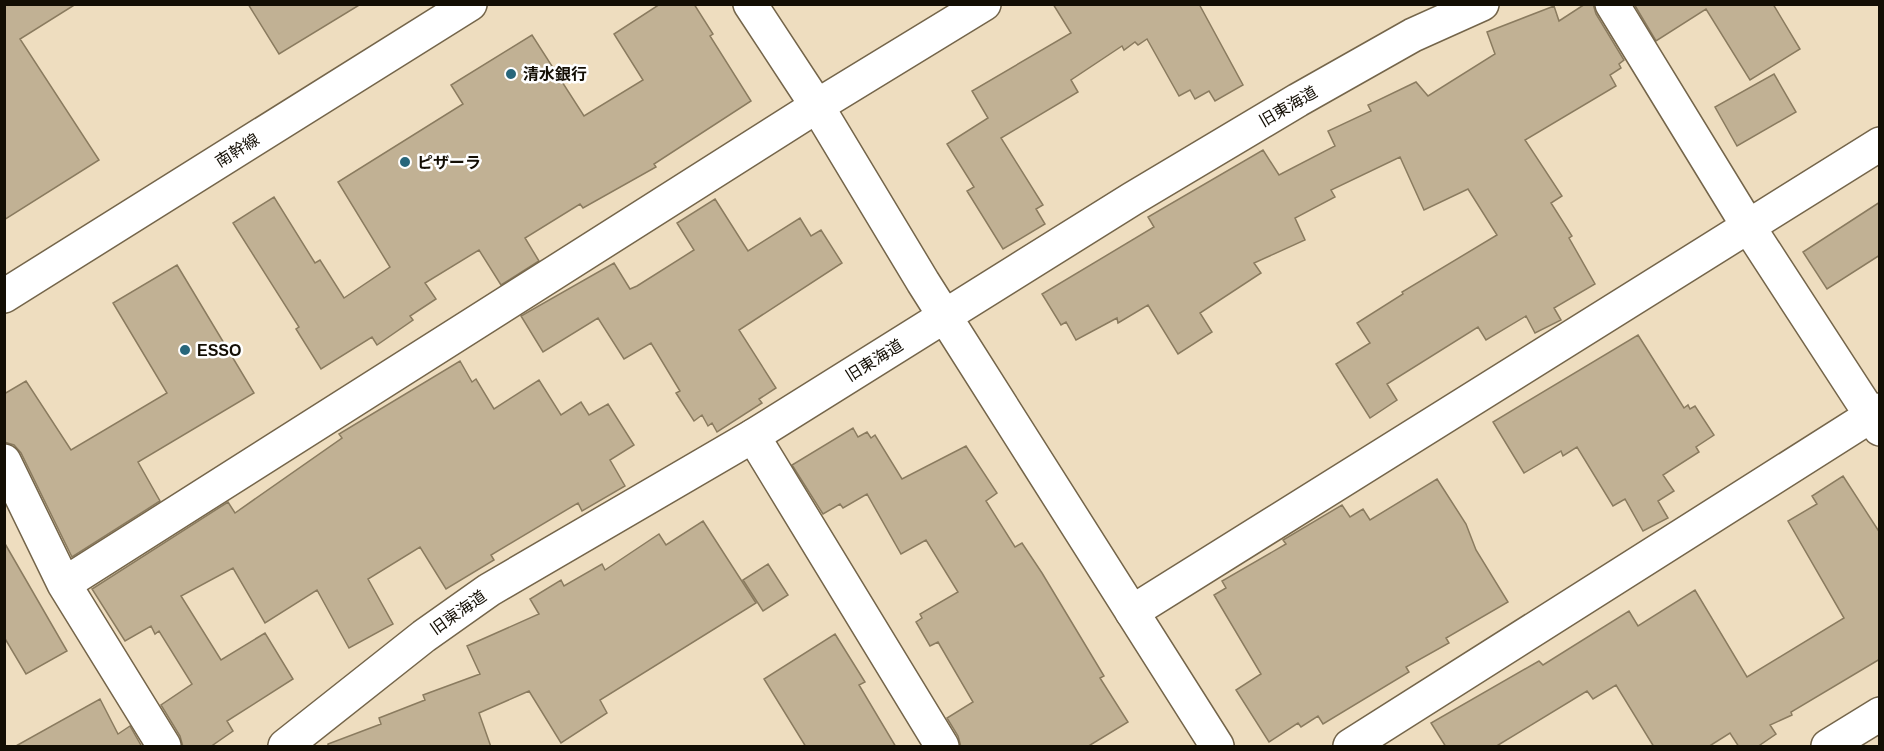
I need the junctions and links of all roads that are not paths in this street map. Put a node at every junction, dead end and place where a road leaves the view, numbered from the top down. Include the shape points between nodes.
1 (470, 4) edge
2 (750, 4) edge
3 (984, 4) edge
4 (1482, 4) edge
5 (1612, 4) edge
6 (817, 106) junction
7 (1880, 144) edge
8 (1748, 226) junction
9 (4, 296) edge
10 (945, 316) junction
11 (1877, 418) edge
12 (753, 435) junction
13 (4, 461) edge
14 (64, 584) junction
15 (1132, 612) junction
16 (1880, 714) edge
17 (164, 747) edge
18 (285, 747) edge
19 (942, 747) edge
20 (1217, 747) edge
21 (1350, 747) edge
22 (1828, 747) edge

1 - 9 street, 南幹線
2 - 6 street
3 - 6 street
4 - 10 street, 旧東海道 via 1413,35 1298,100
5 - 8 street
6 - 10 street
6 - 14 street
7 - 8 street
8 - 11 street
8 - 15 street
10 - 12 street, 旧東海道
10 - 15 street
11 - 21 street
12 - 18 street, 旧東海道 via 489,590 424,636
12 - 19 street
13 - 14 street
14 - 17 street
15 - 20 street
16 - 22 street

